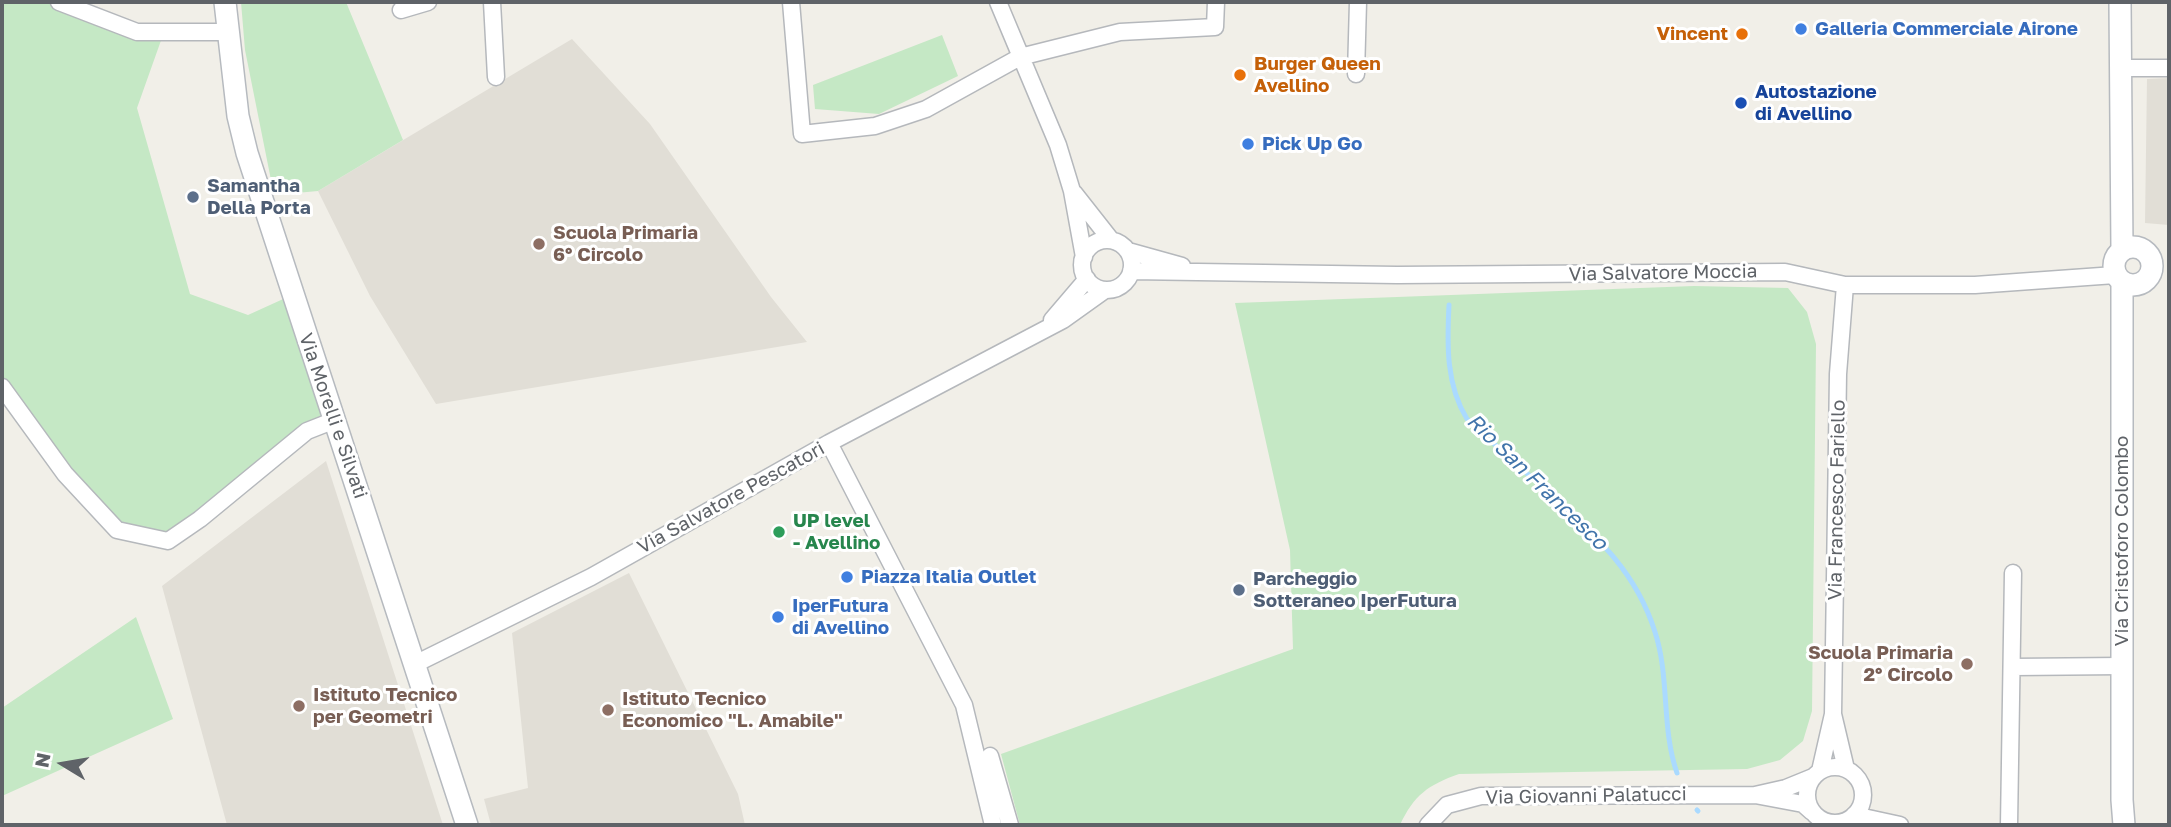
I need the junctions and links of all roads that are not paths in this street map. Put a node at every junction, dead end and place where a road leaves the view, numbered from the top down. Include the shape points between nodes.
1 (59, 2) edge
2 (225, 2) edge
3 (428, 2) edge
4 (492, 2) edge
5 (791, 2) edge
6 (998, 2) edge
7 (1216, 2) edge
8 (1358, 2) edge
9 (2120, 2) edge
10 (401, 10) dead end
11 (228, 32) junction
12 (1020, 57) junction
13 (2120, 68) junction
14 (2169, 68) edge
15 (1356, 74) dead end
16 (496, 77) dead end
17 (1072, 191) junction
18 (1111, 240) junction
19 (2122, 250) junction
20 (1128, 251) junction
21 (1084, 257) junction
22 (2160, 258) edge
23 (1131, 271) junction
24 (1208, 273) junction
25 (2118, 278) junction
26 (1087, 279) junction
27 (1845, 285) junction
28 (1105, 290) junction
29 (1045, 328) junction
30 (2, 387) edge
31 (335, 420) junction
32 (829, 443) junction
33 (2013, 573) dead end
34 (415, 664) junction
35 (2122, 666) junction
36 (2013, 667) junction
37 (1833, 714) junction
38 (990, 756) dead end
39 (1846, 769) junction
40 (1816, 774) junction
41 (1755, 795) junction
42 (2122, 800) junction
43 (1812, 812) junction
44 (1854, 815) junction
45 (467, 825) edge
46 (993, 825) edge
47 (1010, 825) edge
48 (1428, 825) edge
49 (1900, 825) edge
50 (2009, 825) edge
51 (2106, 825) edge
52 (2124, 825) edge

1 - 11 street via 137,32
2 - 11 street, Via Morelli e Silvati
3 - 10 street
4 - 16 street
5 - 12 street via 802,134 875,126 926,109
6 - 12 street
7 - 12 street via 1215,27 1120,32
8 - 15 street
9 - 13 street
11 - 31 street, Via Morelli e Silvati via 247,153
12 - 17 street via 1058,145
13 - 14 street
13 - 19 street
17 - 18 street
17 - 21 street
18 - 20 street
18 - 21 street via 1091,246
19 - 22 street via 2138,248
19 - 25 street via 2114,261
20 - 23 street
20 - 24 street, Via Salvatore Moccia
21 - 26 street
22 - 25 street via 2148,278 2135,286
23 - 24 street, Via Salvatore Moccia
23 - 28 street via 1122,285
24 - 27 street, Via Salvatore Moccia via 1785,272
25 - 27 street, Via Salvatore Moccia
25 - 35 street, Via Cristoforo Colombo
26 - 28 street
26 - 29 street, Via Salvatore Pescatori
27 - 37 street, Via Francesco Fariello via 1839,374
28 - 29 street, Via Salvatore Pescatori
29 - 32 street, Via Salvatore Pescatori
30 - 31 street via 65,474 117,530 169,541 307,431
31 - 34 street, Via Morelli e Silvati
32 - 34 street, Via Salvatore Pescatori via 591,578
32 - 46 street via 964,705
33 - 36 street
34 - 45 street, Via Morelli e Silvati
35 - 36 street
35 - 42 street, Via Cristoforo Colombo
36 - 50 street
37 - 39 street, Via Francesco Fariello
37 - 40 street, Via Francesco Fariello
38 - 47 street
39 - 40 street
39 - 44 street via 1862,789 1863,799
40 - 41 street, Via Giovanni Palatucci
40 - 43 street via 1807,794
41 - 43 street, Via Giovanni Palatucci via 1803,804
41 - 48 street, Via Giovanni Palatucci via 1481,796 1447,805
42 - 51 street
42 - 52 street, Via Cristoforo Colombo
43 - 44 street via 1828,822 1846,821
44 - 49 street

